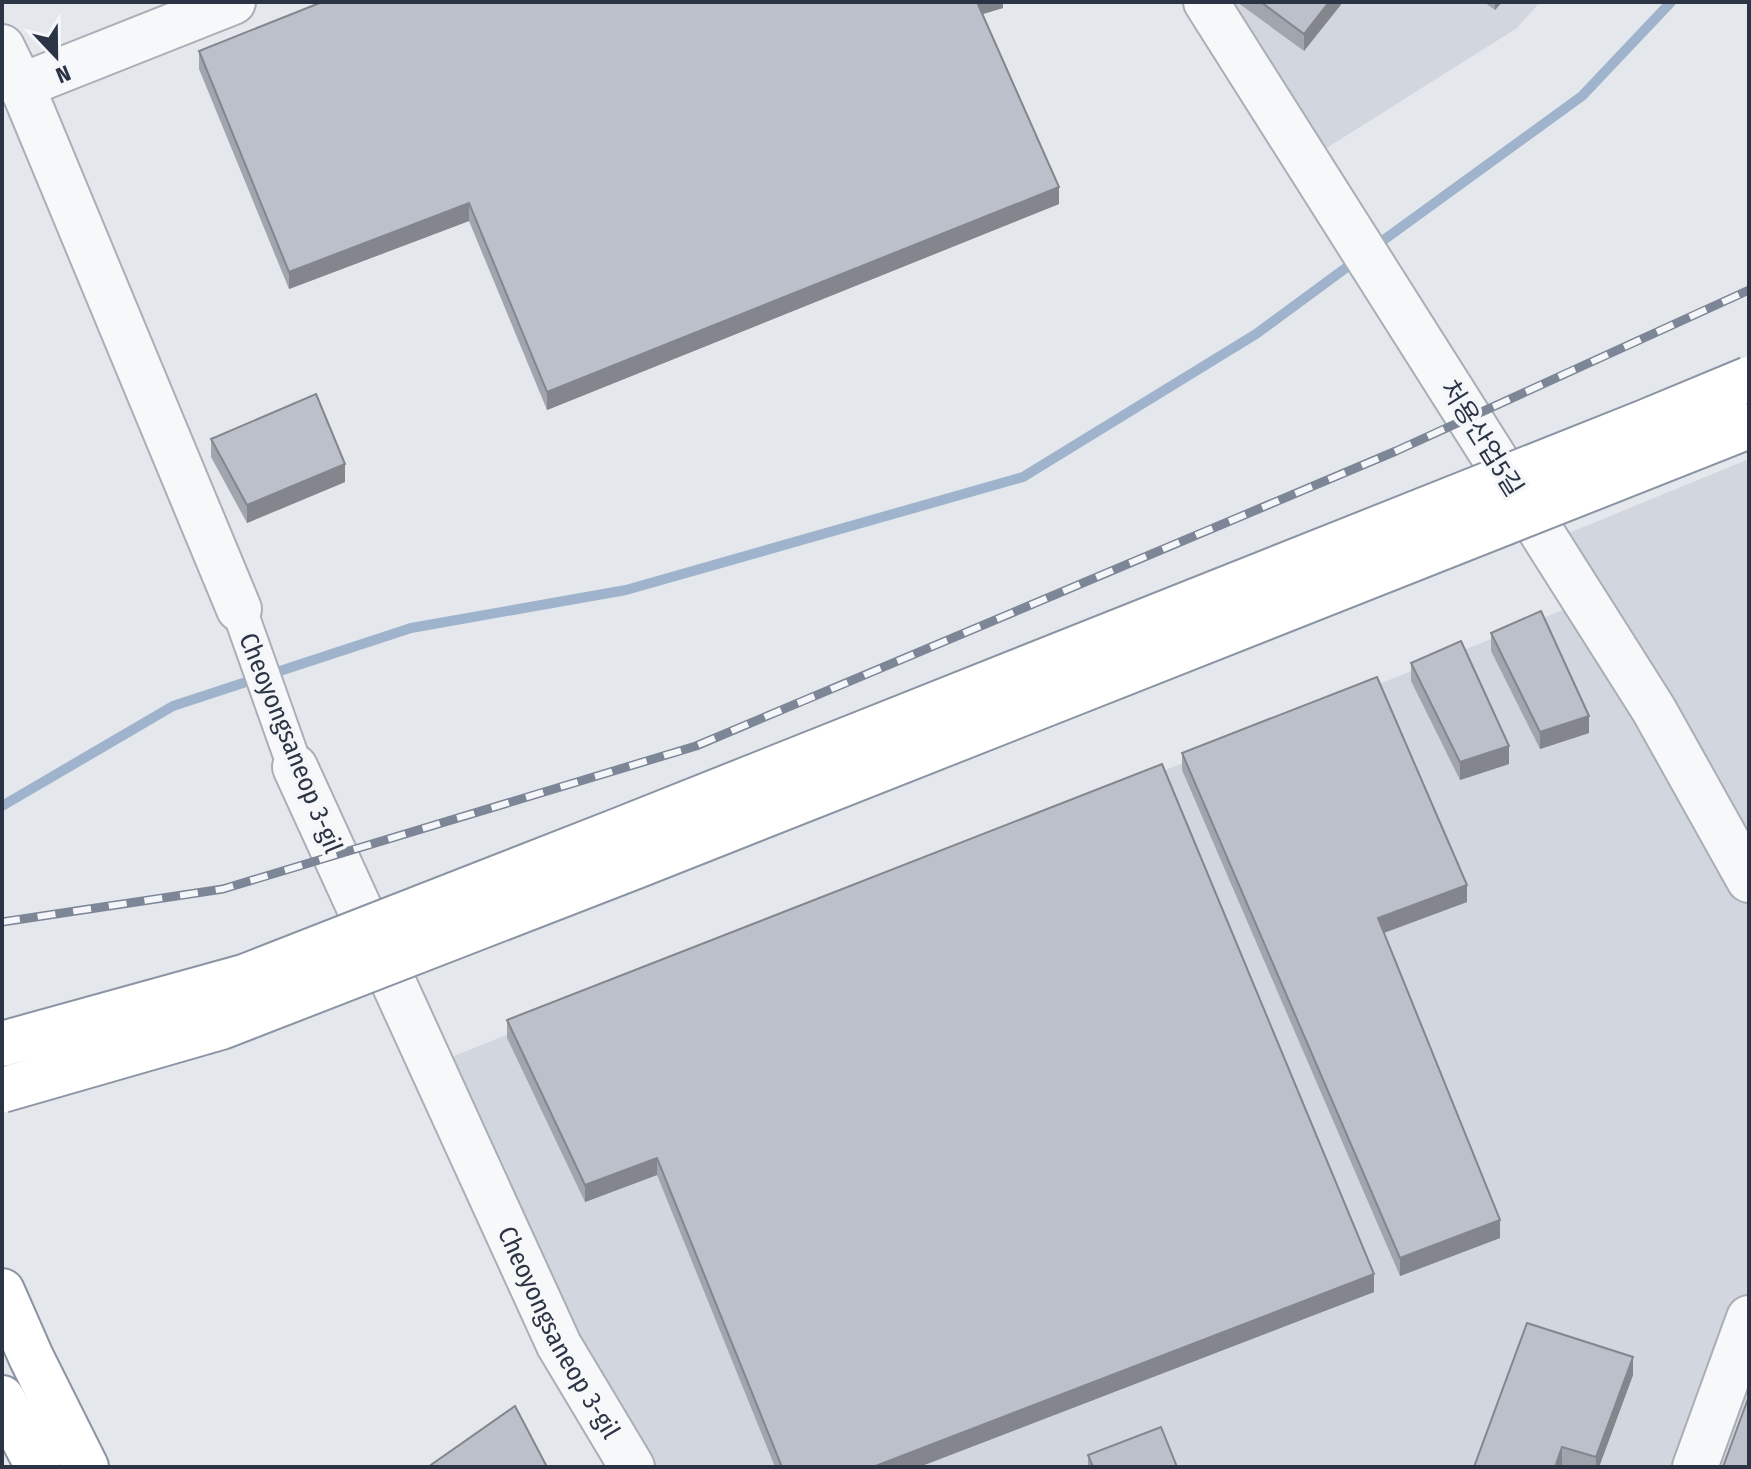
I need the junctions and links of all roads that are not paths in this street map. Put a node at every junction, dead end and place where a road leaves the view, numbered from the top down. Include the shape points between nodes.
1 (233, 2) edge
2 (1206, 2) edge
3 (2, 47) edge
4 (21, 86) junction
5 (1749, 379) edge
6 (1749, 426) edge
7 (239, 609) joint
8 (295, 767) joint
9 (1749, 880) edge
10 (2, 1044) edge
11 (2, 1090) edge
12 (2, 1291) edge
13 (1749, 1318) edge
14 (2, 1398) edge
15 (38, 1467) edge
16 (86, 1467) edge
17 (632, 1467) edge
18 (1695, 1467) edge

1 - 4 street
2 - 9 street, 처용산업5길 via 1654,710
3 - 4 street, Cheoyongsaneop 3-gil
4 - 7 street, Cheoyongsaneop 3-gil
5 - 10 highway, bridge via 244,977
6 - 11 highway, bridge via 221,1027
7 - 8 street, Cheoyongsaneop 3-gil
8 - 17 street, Cheoyongsaneop 3-gil via 559,1345
12 - 16 highway
13 - 18 street
14 - 15 highway

